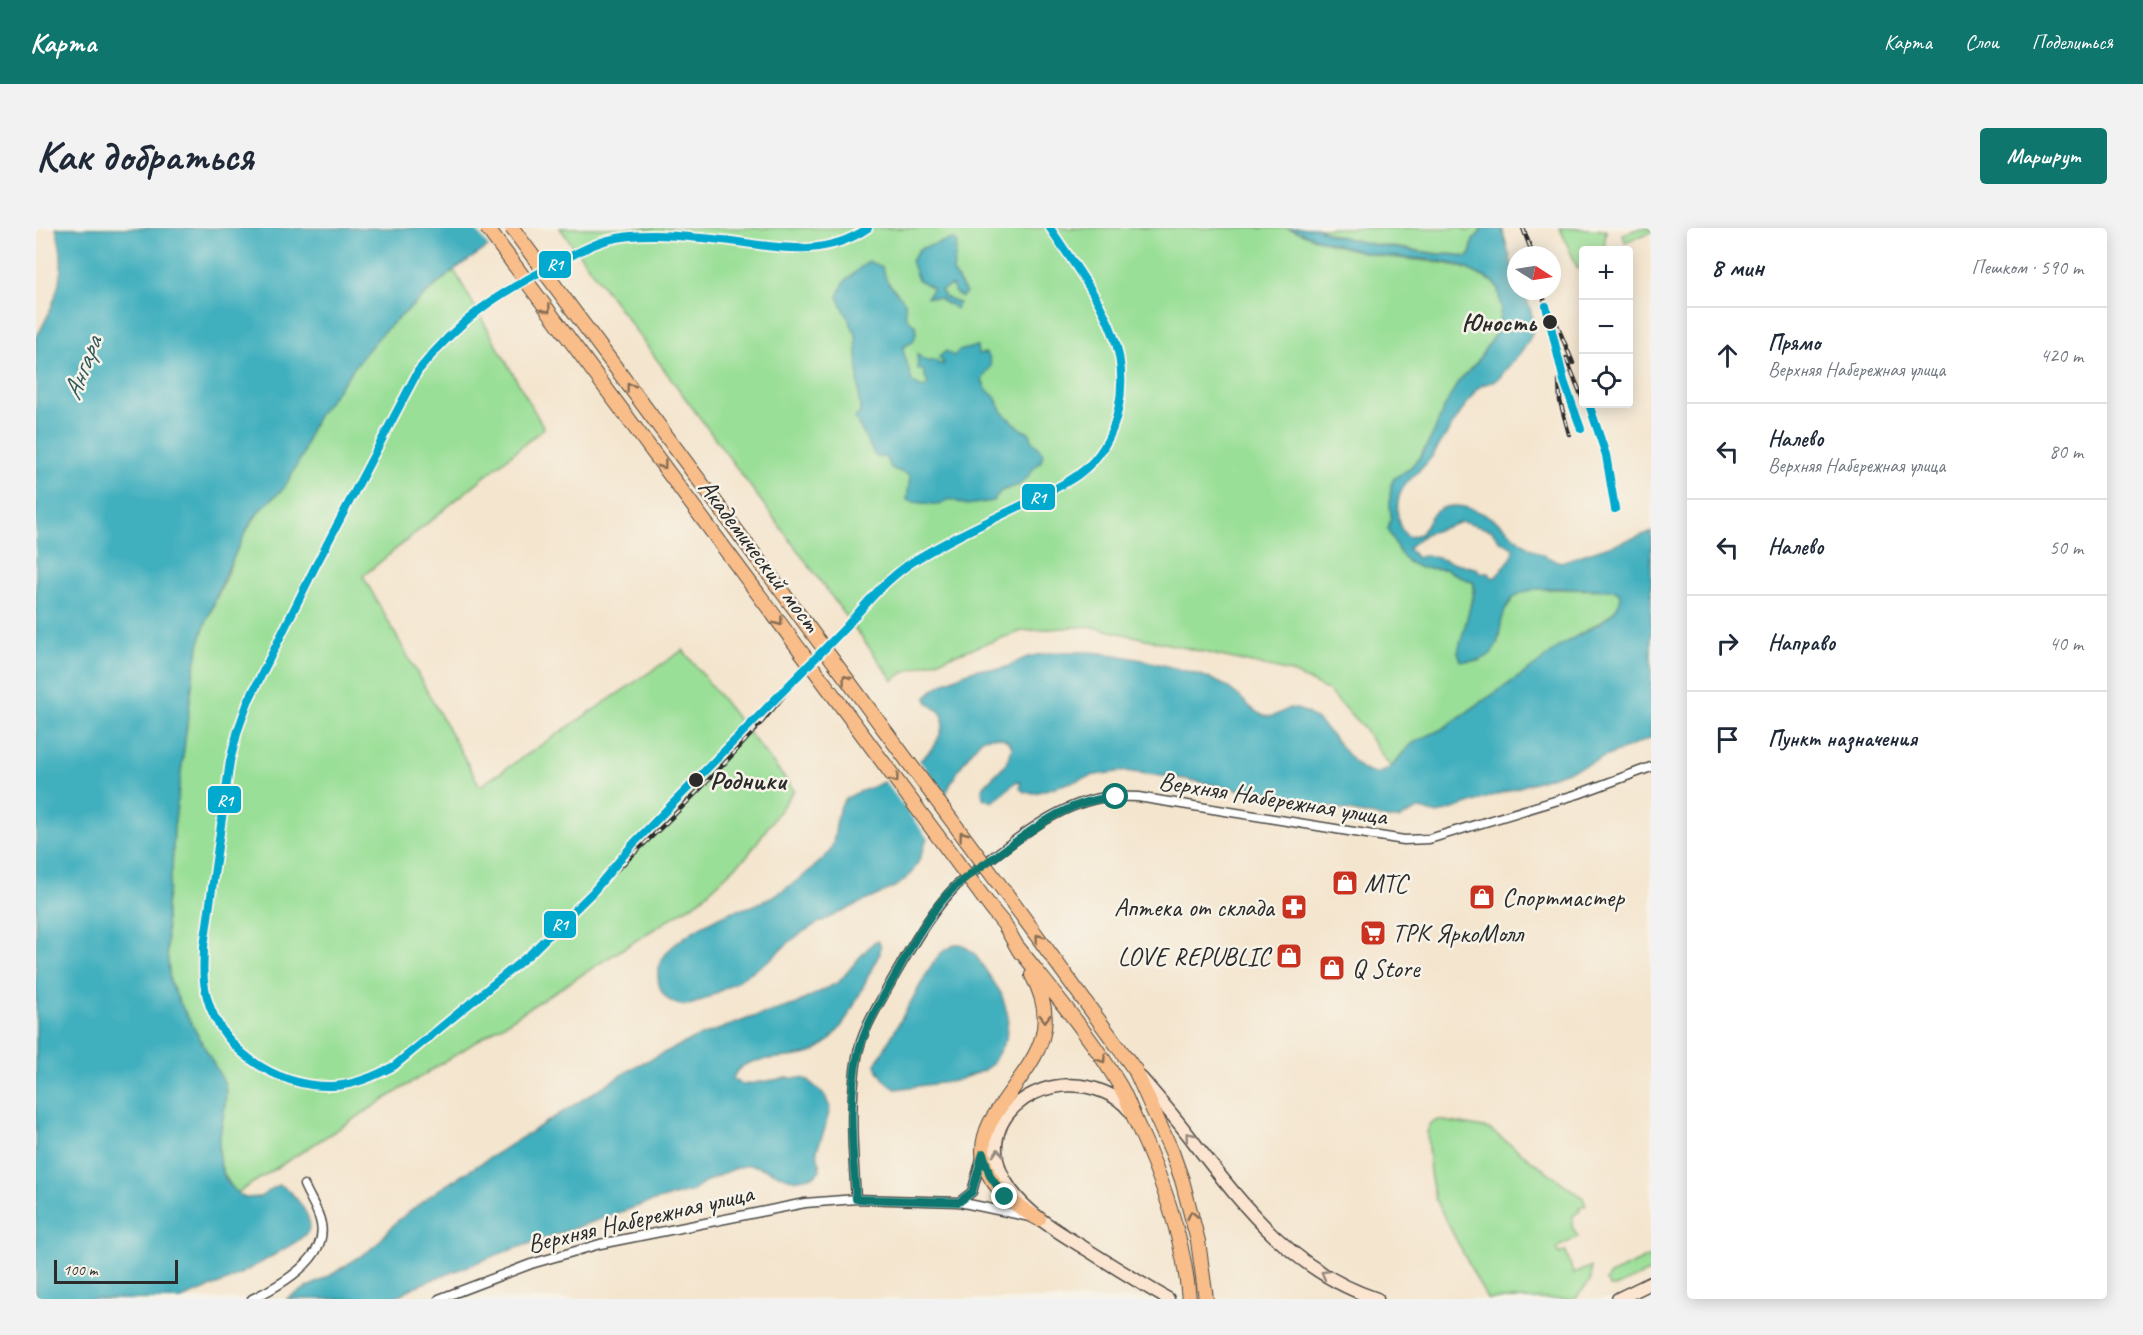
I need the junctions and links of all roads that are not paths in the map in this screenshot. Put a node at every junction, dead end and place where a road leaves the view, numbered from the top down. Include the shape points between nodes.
1 (487, 228) edge
2 (512, 228) edge
3 (1651, 767) edge
4 (1016, 945) junction
5 (1135, 1070) junction
6 (1133, 1116) junction
7 (983, 1153) junction
8 (304, 1185) dead end
9 (856, 1199) junction
10 (959, 1202) junction
11 (1039, 1219) junction
12 (1651, 1283) edge
13 (252, 1299) edge
14 (439, 1299) edge
15 (1168, 1299) edge
16 (1190, 1299) edge
17 (1206, 1299) edge
18 (1377, 1299) edge
19 (1618, 1299) edge

1 -> 4 main road, Академический мост, bridge
5 -> 2 main road, Академический мост, bridge
3 - 9 street, Верхняя Набережная улица via 1578,794 1429,839 1404,840 1138,797 1101,798 1062,810 947,895 928,919 874,1012 863,1037 854,1078
4 -> 6 main road via 1093,1046 1120,1086
4 -> 7 main road via 1040,988 1045,1030 1037,1053 990,1123
17 -> 5 main road, Академический мост via 1191,1209 1173,1152
18 -> 5 main road via 1312,1267 1261,1224
11 -> 6 main road via 1011,1190 999,1166 998,1139 1008,1112 1038,1090 1074,1084 1112,1096
6 - 16 main road via 1156,1167 1180,1243
7 - 10 street via 972,1192
7 - 11 main road via 1000,1192
8 - 13 street via 321,1223 322,1240 317,1251 272,1289
9 - 10 street, Верхняя Набережная улица
9 - 14 street, Верхняя Набережная улица via 805,1203 600,1244 531,1264
10 - 11 street, Верхняя Набережная улица
11 - 15 main road
12 - 19 main road

